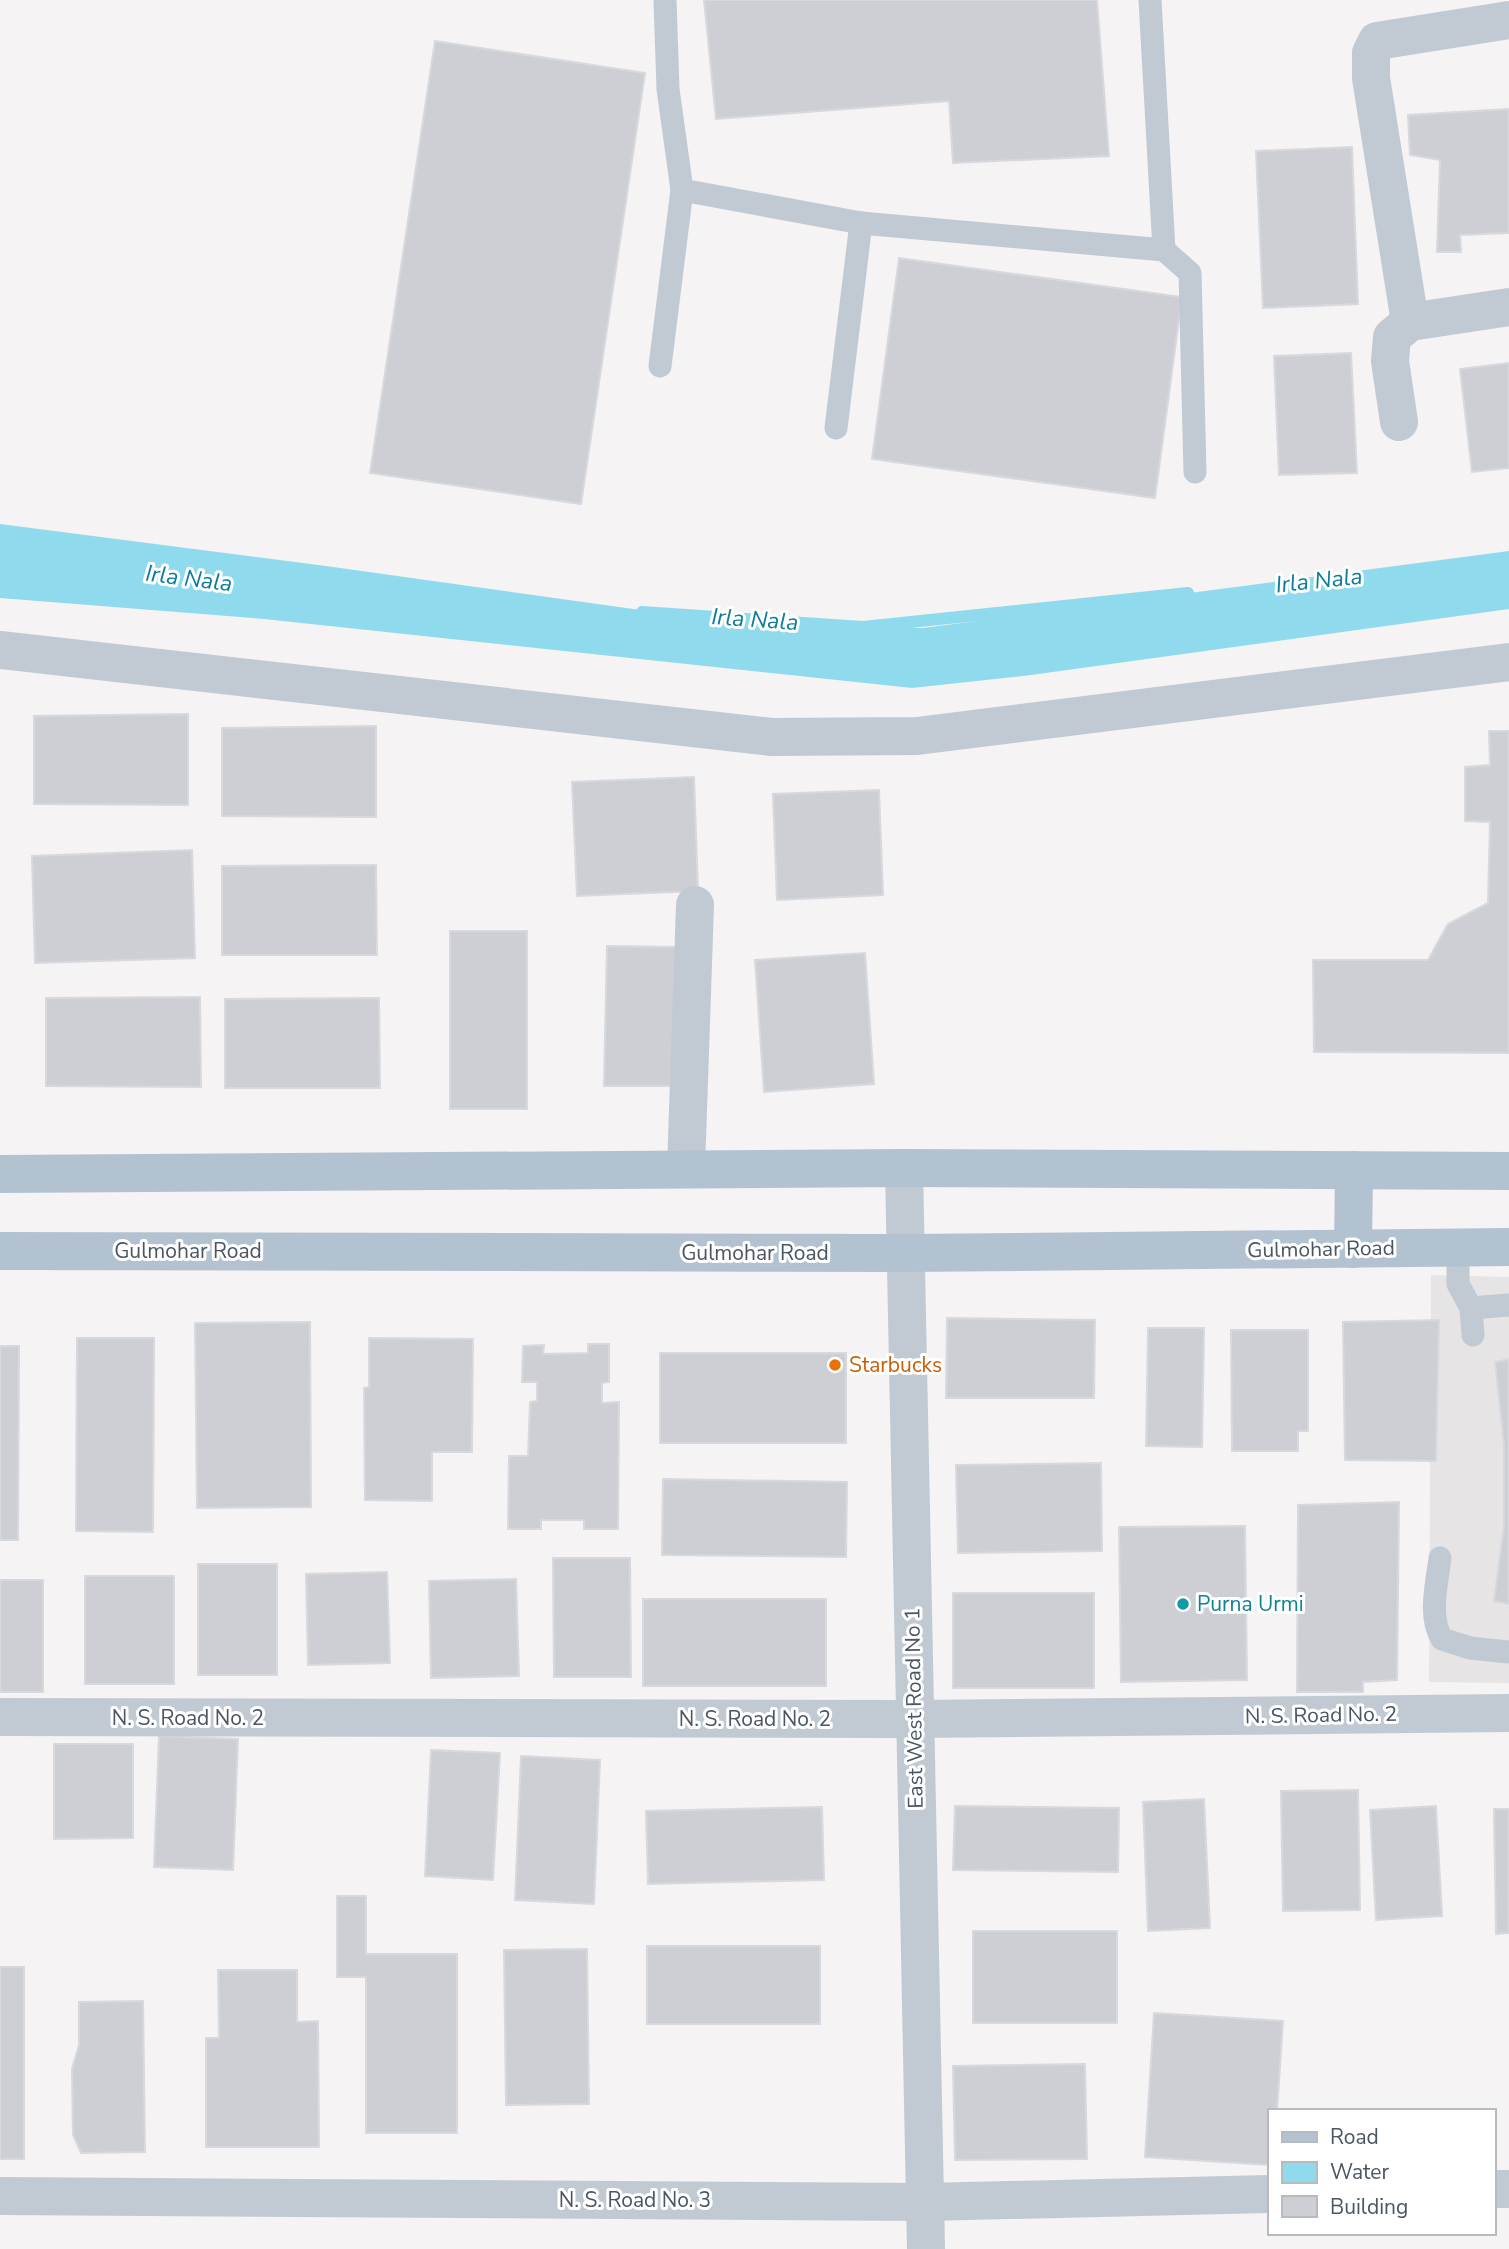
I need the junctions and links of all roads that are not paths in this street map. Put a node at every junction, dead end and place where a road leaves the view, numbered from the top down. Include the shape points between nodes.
1 (664, 0) edge
2 (1150, 0) edge
3 (1509, 20) edge
4 (682, 190) junction
5 (861, 223) junction
6 (1164, 250) junction
7 (1509, 307) edge
8 (1410, 321) junction
9 (660, 366) dead end
10 (1399, 422) dead end
11 (836, 428) dead end
12 (1195, 472) dead end
13 (0, 650) edge
14 (1509, 663) edge
15 (695, 905) dead end
16 (904, 1167) junction
17 (686, 1169) junction
18 (1354, 1170) junction
19 (1509, 1171) edge
20 (0, 1174) edge
21 (1509, 1247) edge
22 (1458, 1248) junction
23 (1353, 1249) junction
24 (0, 1251) edge
25 (907, 1253) junction
26 (1509, 1305) edge
27 (1471, 1308) junction
28 (1473, 1335) dead end
29 (1440, 1558) dead end
30 (1509, 1652) edge
31 (1509, 1713) edge
32 (0, 1717) edge
33 (914, 1719) junction
34 (1268, 2194) edge
35 (0, 2196) edge
36 (926, 2202) junction
37 (926, 2249) edge

1 - 4 lane via 668,89
2 - 6 lane
3 - 8 street via 1377,41 1371,53 1371,78
4 - 5 lane
4 - 9 lane
5 - 6 lane
5 - 11 lane
6 - 12 lane via 1190,273
7 - 8 street
8 - 10 street via 1392,337 1390,361
13 - 14 street via 772,737 917,736
15 - 17 street
16 - 17 main road
16 - 18 main road
16 - 25 street, East West Road No 1
17 - 20 main road
18 - 19 main road
18 - 23 main road
21 - 22 main road, Gulmohar Road
22 - 23 main road, Gulmohar Road
22 - 27 lane via 1458,1284
23 - 25 main road, Gulmohar Road
24 - 25 main road, Gulmohar Road
25 - 33 street, East West Road No 1
26 - 27 lane
27 - 28 lane
29 - 30 lane via 1435,1605 1436,1629 1442,1639
31 - 33 street, N. S. Road No. 2
32 - 33 street, N. S. Road No. 2
33 - 36 street, East West Road No 1
34 - 36 street, N. S. Road No. 3
35 - 36 street, N. S. Road No. 3
36 - 37 street, East West Road No 1

